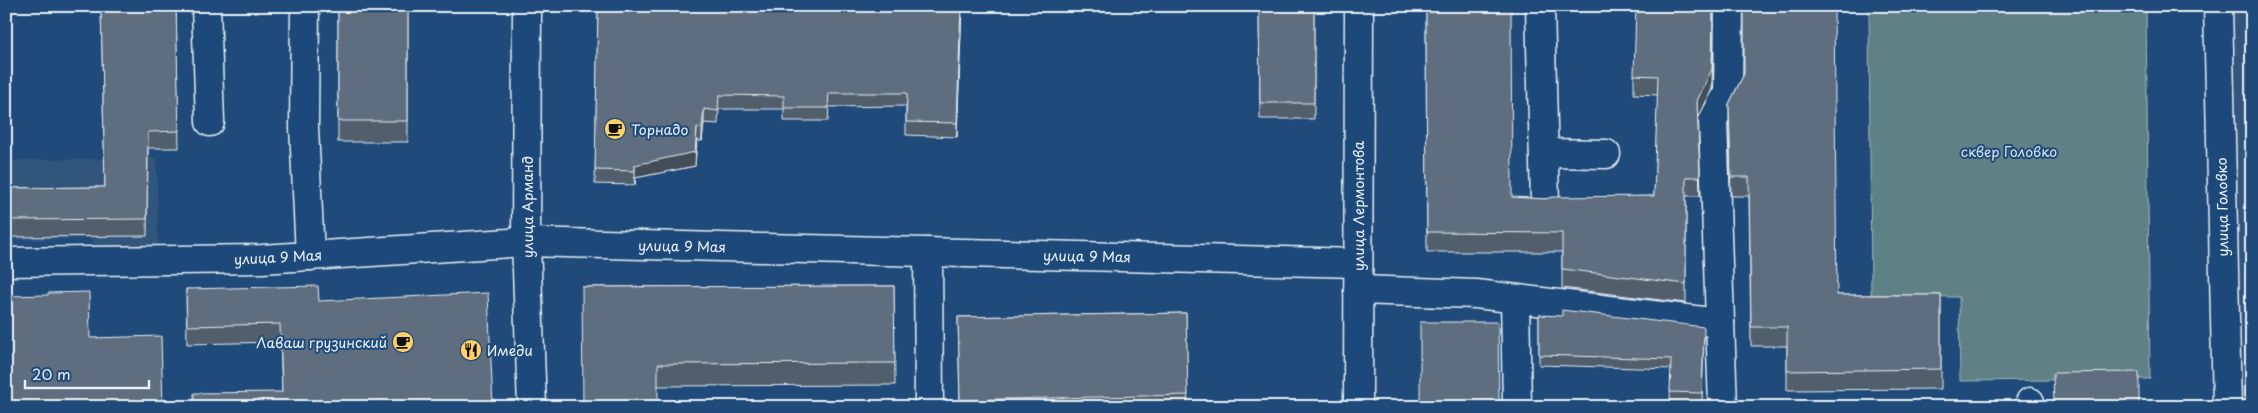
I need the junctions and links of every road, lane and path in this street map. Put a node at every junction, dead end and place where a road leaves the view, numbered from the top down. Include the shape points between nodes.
1 (206, 6) edge
2 (305, 6) edge
3 (527, 6) edge
4 (1358, 6) edge
5 (1540, 6) edge
6 (1729, 6) edge
7 (2218, 6) edge
8 (210, 122) dead end
9 (1544, 153) junction
10 (1606, 154) dead end
11 (1545, 203) edge
12 (526, 242) junction
13 (928, 252) junction
14 (310, 256) junction
15 (6, 262) edge
16 (1358, 263) junction
17 (1358, 290) junction
18 (1515, 299) junction
19 (1720, 323) junction
20 (532, 407) edge
21 (929, 407) edge
22 (1358, 407) edge
23 (1518, 407) edge
24 (1723, 407) edge
25 (2227, 407) edge

1 - 8 street
2 - 14 street via 304,127
3 - 12 street, улица Арманд
4 - 16 street, улица Лермонтова
5 - 9 street
6 - 19 street via 1728,93 1713,120
7 - 25 street, улица Головко
9 - 10 street
9 - 11 street
12 - 13 street, улица 9 Мая
12 - 14 street, улица 9 Мая
12 - 20 street, улица Арманд
13 - 16 street, улица 9 Мая
13 - 21 street
14 - 15 street, улица 9 Мая
16 - 17 street, улица Лермонтова
17 - 18 street via 1476,294
17 - 22 street, улица Лермонтова
18 - 19 street
18 - 23 street
19 - 24 street

